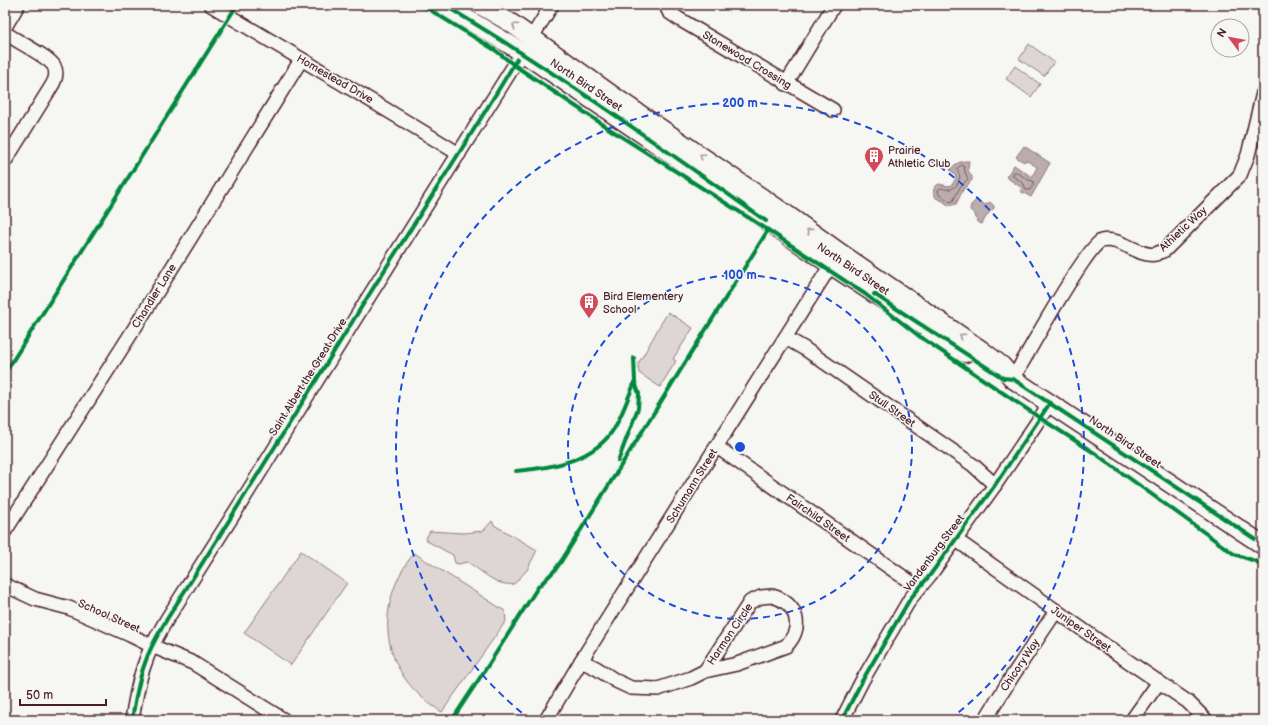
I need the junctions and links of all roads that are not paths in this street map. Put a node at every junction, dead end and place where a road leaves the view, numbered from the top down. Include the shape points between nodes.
1 (18, 5) edge
2 (210, 5) edge
3 (444, 5) edge
4 (480, 5) edge
5 (552, 5) edge
6 (666, 5) edge
7 (834, 5) edge
8 (5, 26) edge
9 (5, 33) edge
10 (527, 45) junction
11 (301, 60) junction
12 (786, 84) junction
13 (1263, 93) edge
14 (833, 110) dead end
15 (459, 154) junction
16 (5, 161) edge
17 (835, 259) junction
18 (786, 338) junction
19 (1013, 379) junction
20 (1050, 403) junction
21 (717, 447) junction
22 (995, 486) junction
23 (5, 530) edge
24 (955, 539) junction
25 (1259, 542) edge
26 (5, 585) edge
27 (919, 588) junction
28 (1056, 611) junction
29 (152, 646) junction
30 (581, 661) junction
31 (705, 671) junction
32 (1159, 682) junction
33 (132, 720) edge
34 (284, 720) edge
35 (546, 720) edge
36 (842, 720) edge
37 (985, 720) edge
38 (1132, 720) edge
39 (1206, 720) edge

1 - 8 street
2 - 11 street, Homestead Drive
3 - 10 street, North Bird Street
10 -> 4 street, North Bird Street via 511,23
5 - 10 street, Saint Albert the Great Drive
6 - 12 street, Stonewood Crossing via 669,12 679,19
7 - 12 street
9 - 16 street via 46,59 54,66 56,73 51,87
10 - 15 street, Saint Albert the Great Drive
10 - 17 street, North Bird Street via 619,100 781,211
11 - 15 street, Homestead Drive
11 - 23 street, Chandler Lane via 129,337
12 - 14 street, Stonewood Crossing
13 - 19 street, Athletic Way via 1248,155 1240,175 1164,250 1156,254 1145,253 1118,241 1101,241 1095,244
15 - 29 street, Saint Albert the Great Drive via 167,618
17 - 18 street, Schumann Street
17 - 19 street, North Bird Street via 981,350 1002,366
18 - 21 street, Schumann Street
18 - 22 street, Stull Street via 973,466
19 - 20 street, North Bird Street
20 - 22 street, Vandenburg Street
20 - 25 street, North Bird Street
21 - 27 street, Fairchild Street
21 - 30 street, Schumann Street
22 - 24 street, Vandenburg Street
24 - 27 street, Vandenburg Street
24 - 28 street, Juniper Street
26 - 29 street, School Street via 35,599 69,608
27 - 36 street, Vandenburg Street via 862,681
28 - 32 street, Juniper Street
28 - 37 street, Chicory Way
29 - 33 street, Saint Albert the Great Drive via 140,679
29 - 34 street, School Street via 193,663
30 - 31 street, Harmon Circle via 631,688 658,689
30 - 35 street, Schumann Street
31 - 31 street, Harmon Circle via 737,664 786,646 796,629 792,609 783,600 772,596 750,602
32 - 38 street
32 - 39 street, Juniper Street via 1188,702

